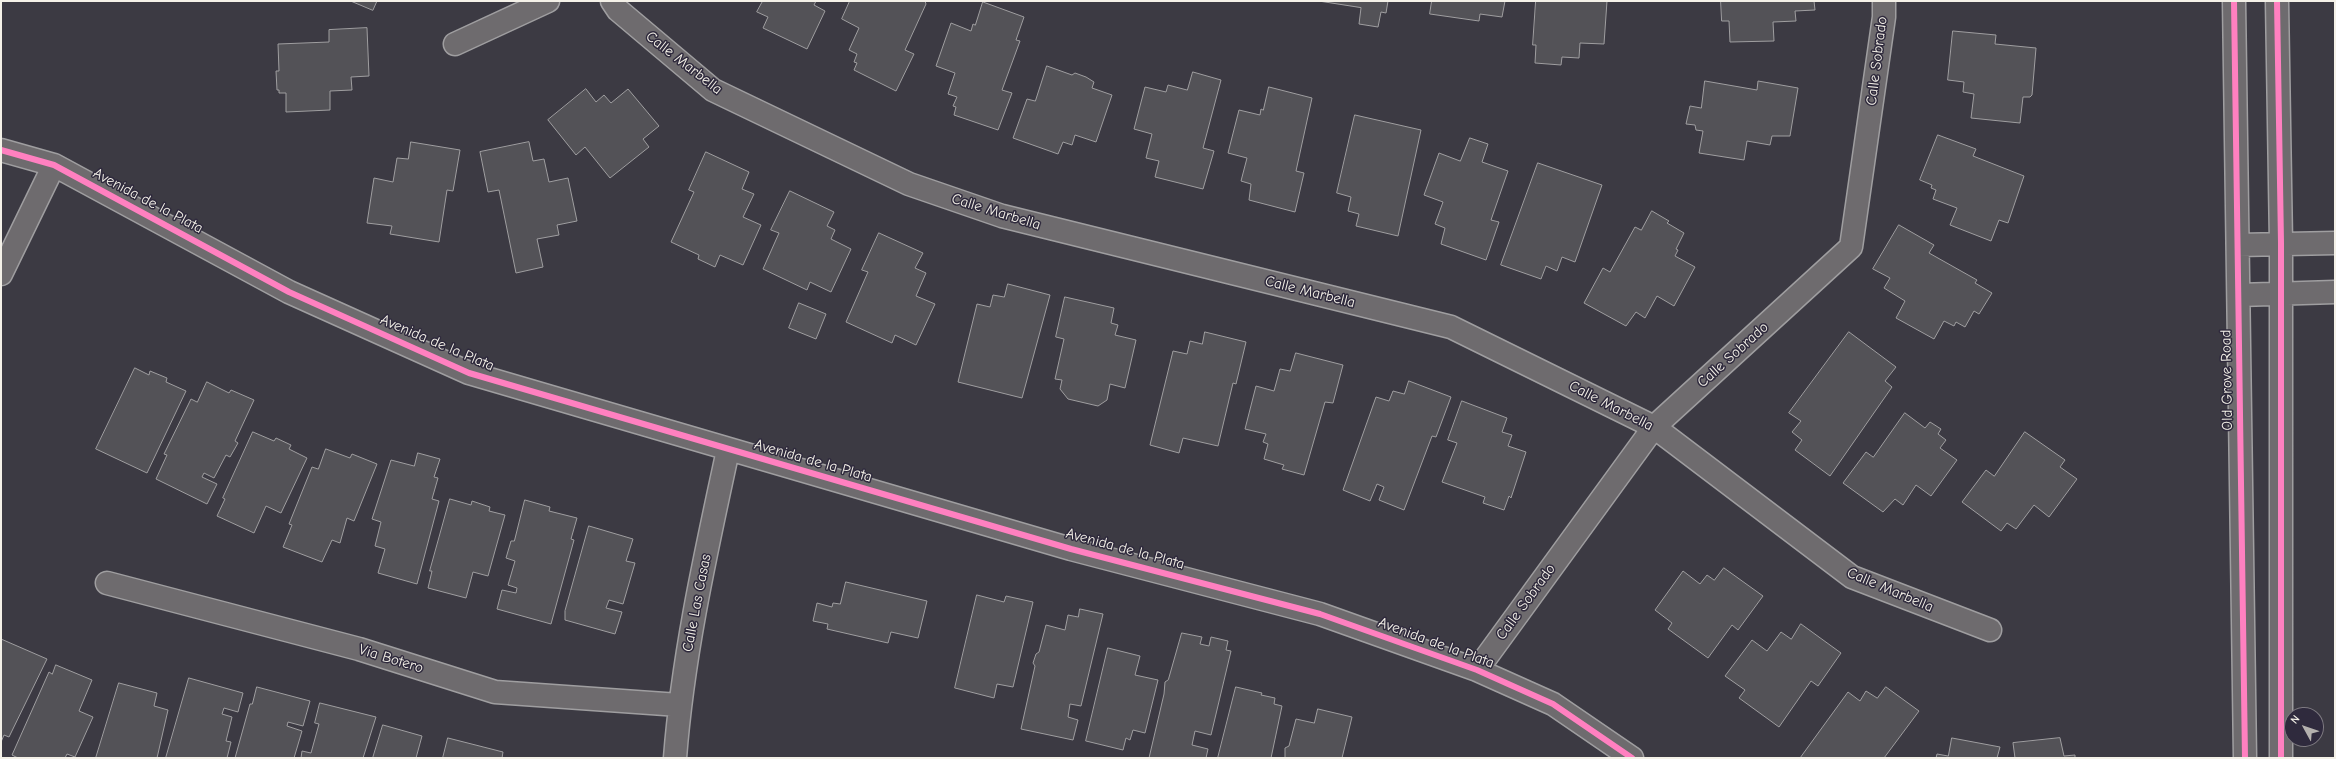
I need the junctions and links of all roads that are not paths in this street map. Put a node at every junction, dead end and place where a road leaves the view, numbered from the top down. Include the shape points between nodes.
1 (548, 1) edge
2 (612, 1) edge
3 (1884, 1) edge
4 (2234, 1) edge
5 (2277, 1) edge
6 (455, 44) dead end
7 (1, 150) edge
8 (54, 165) junction
9 (2335, 242) edge
10 (2281, 243) junction
11 (2238, 245) junction
12 (1, 274) edge
13 (2335, 292) edge
14 (2281, 294) junction
15 (2239, 295) junction
16 (1654, 427) junction
17 (728, 450) junction
18 (108, 583) dead end
19 (1990, 630) dead end
20 (1477, 670) junction
21 (679, 705) junction
22 (675, 758) edge
23 (1632, 758) edge
24 (2245, 758) edge
25 (2281, 758) edge

1 - 6 street
2 - 16 street, Calle Marbella via 618,10 713,90 909,184 1002,216 1451,327
3 - 16 street, Calle Sobrado via 1884,17 1851,247
4 - 11 street, Old Grove Road
5 - 10 street
7 - 8 street, Avenida de la Plata
8 - 12 street
8 - 17 street, Avenida de la Plata via 289,292 469,373
9 - 10 street
10 - 11 street
10 - 14 street
11 - 15 street, Old Grove Road
13 - 14 street
14 - 15 street
14 - 25 street
15 - 24 street, Old Grove Road
16 - 19 street, Calle Marbella via 1852,577
16 - 20 street, Calle Sobrado
17 - 20 street, Avenida de la Plata via 1071,549 1320,614
17 - 21 street, Calle Las Casas via 696,600
18 - 21 street, Via Botero via 359,649 495,692
20 - 23 street, Avenida de la Plata via 1553,704
21 - 22 street, Calle Las Casas

